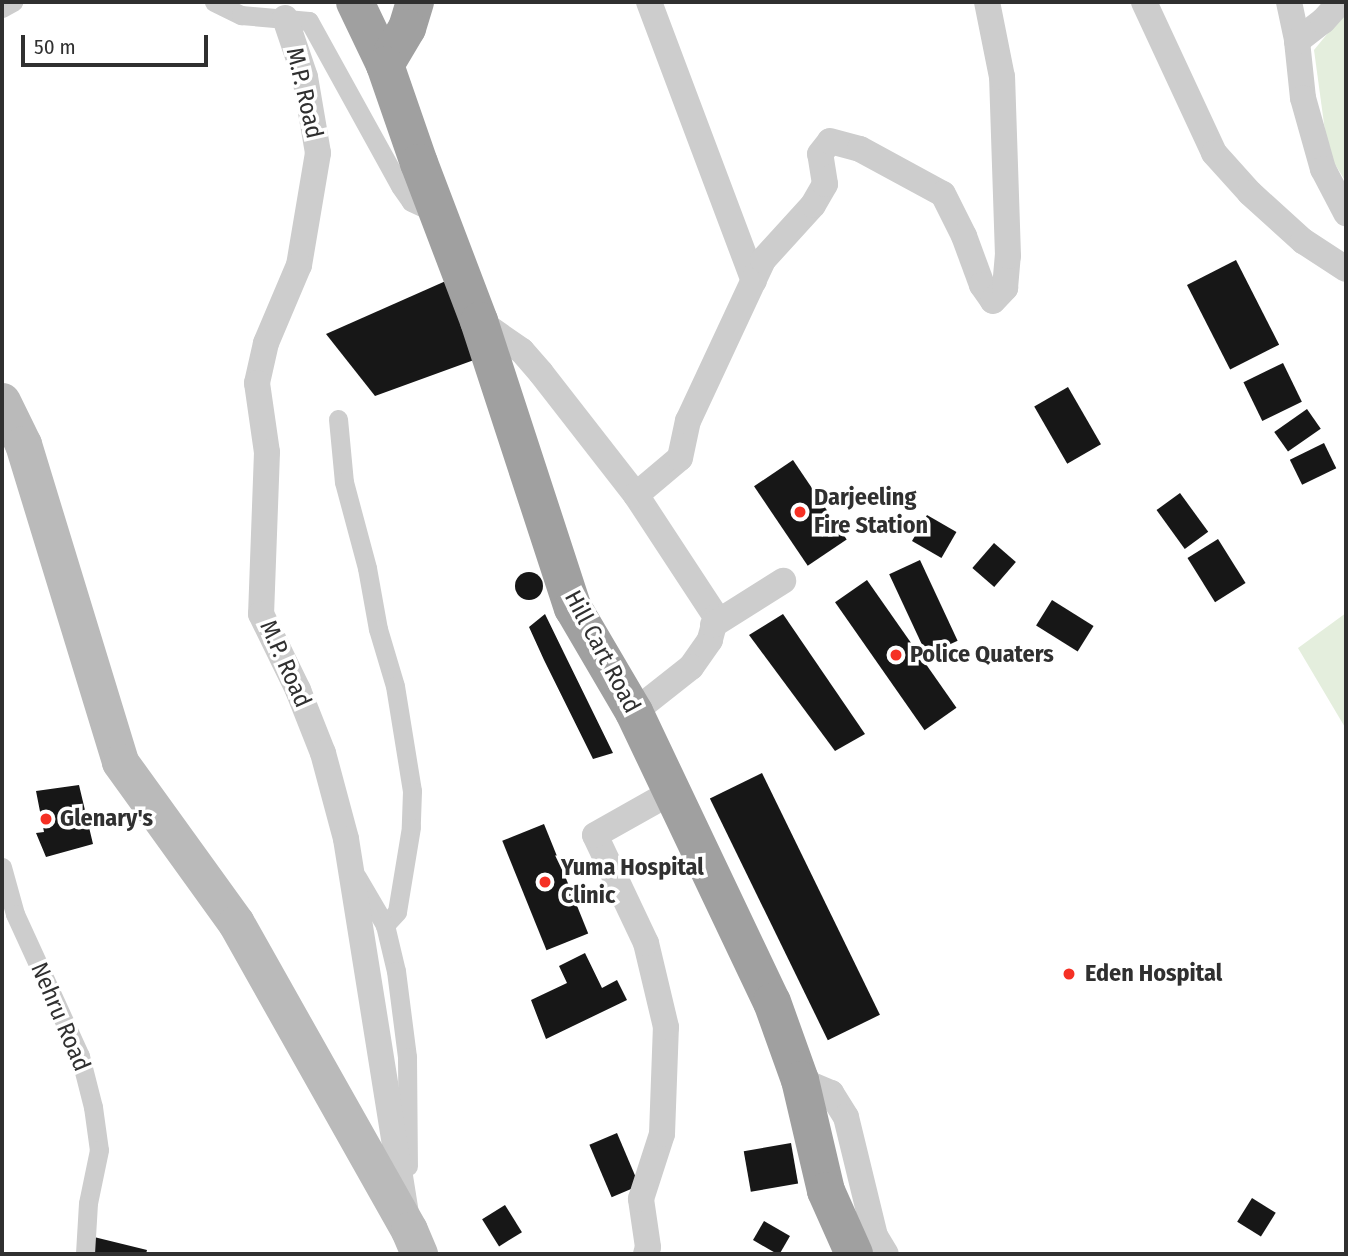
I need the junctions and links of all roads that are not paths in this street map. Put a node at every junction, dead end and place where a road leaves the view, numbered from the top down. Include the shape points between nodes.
1 (13, 2) edge
2 (215, 2) edge
3 (355, 2) edge
4 (415, 2) edge
5 (649, 2) edge
6 (987, 2) edge
7 (1144, 2) edge
8 (1289, 2) edge
9 (1340, 2) edge
10 (2, 8) edge
11 (285, 18) junction
12 (1297, 41) junction
13 (387, 68) junction
14 (1346, 214) edge
15 (438, 215) junction
16 (1346, 269) edge
17 (754, 281) junction
18 (479, 321) junction
19 (2, 401) edge
20 (338, 419) dead end
21 (636, 495) junction
22 (783, 581) dead end
23 (713, 625) junction
24 (634, 712) junction
25 (673, 791) junction
26 (2, 867) edge
27 (351, 867) junction
28 (385, 925) junction
29 (800, 1080) junction
30 (414, 1242) edge
31 (85, 1254) edge
32 (646, 1254) edge
33 (854, 1254) edge
34 (886, 1254) edge

1 - 10 street
2 - 11 street via 241,15
3 - 13 highway, Hill Cart Road
4 - 13 highway
5 - 17 street
6 - 17 street via 1002,77 1005,288 993,301 943,194 860,149 830,141 820,154 825,184 813,205 763,260
7 - 16 street via 1214,153 1303,241
8 - 12 street
9 - 12 street
11 - 15 street via 309,21 400,186 411,202
11 - 27 street, M.P. Road via 305,77 318,153 299,265 266,343 257,383 267,452 261,614 323,753
12 - 14 street via 1303,98 1322,169
13 - 15 highway, Hill Cart Road
15 - 18 highway, Hill Cart Road
17 - 21 street via 688,421 680,458
18 - 21 street via 522,351
18 - 24 highway, Hill Cart Road via 573,608
19 - 30 main road via 23,444 120,762 236,923
20 - 28 street via 344,482 395,686 412,792 397,912
21 - 23 street via 716,617
22 - 23 street
23 - 24 street via 710,640 691,667
24 - 25 highway, Hill Cart Road
25 - 29 highway, Hill Cart Road via 756,965
25 - 32 street via 595,835 646,943 666,1027 662,1135 641,1199 649,1247
26 - 31 street, Nehru Road via 15,914 80,1056 93,1107 99,1150 88,1203
27 - 28 street
27 - 30 street, M.P. Road
28 - 30 street via 407,1057
29 - 33 highway, Hill Cart Road via 826,1191
29 - 34 street via 831,1093 846,1117 876,1236

